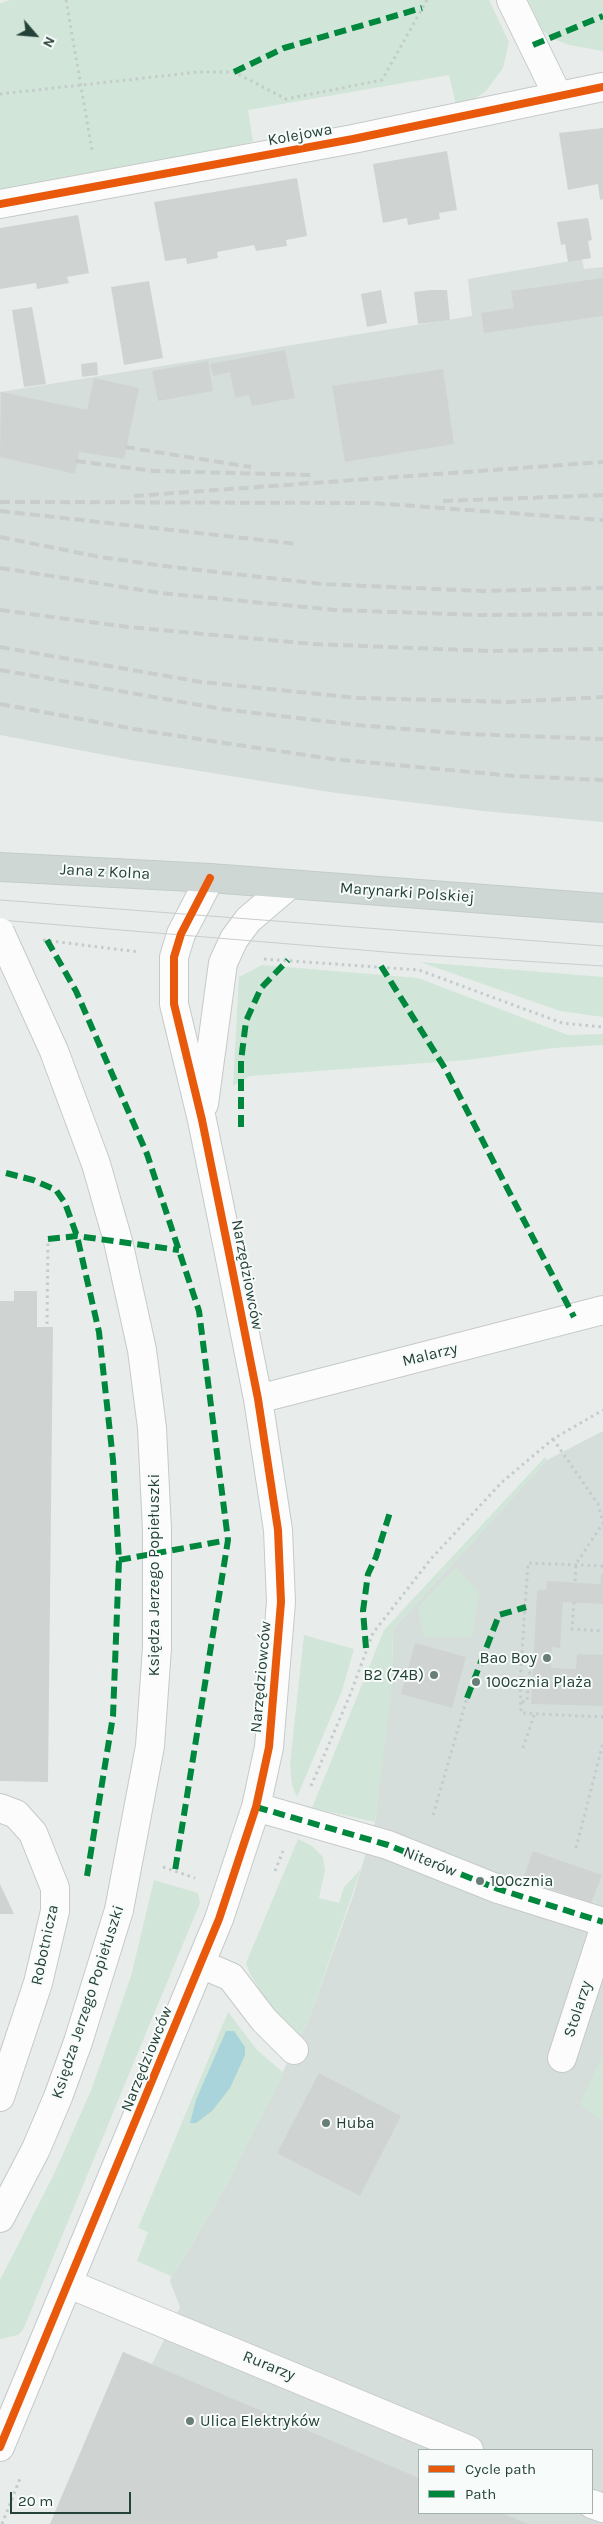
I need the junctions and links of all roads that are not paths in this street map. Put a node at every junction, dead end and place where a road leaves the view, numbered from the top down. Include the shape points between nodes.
1 (511, 0) edge
2 (603, 87) edge
3 (558, 96) junction
4 (0, 204) edge
5 (0, 867) edge
6 (210, 878) junction
7 (289, 884) junction
8 (603, 908) edge
9 (0, 932) edge
10 (202, 1120) junction
11 (603, 1310) edge
12 (258, 1399) junction
13 (256, 1807) junction
14 (0, 1808) edge
15 (603, 1922) edge
16 (603, 1932) edge
17 (201, 1964) junction
18 (294, 2050) dead end
19 (562, 2058) dead end
20 (0, 2097) edge
21 (0, 2218) edge
22 (69, 2284) junction
23 (0, 2447) edge
24 (467, 2449) edge

1 - 3 street
2 - 3 street, Kolejowa
3 - 4 street, Kolejowa via 352,139
5 - 6 main road, Jana z Kolna
6 - 7 main road, Marynarki Polskiej
6 - 10 street, Narzędziowców via 181,934 174,957 174,1004
7 - 8 main road, Marynarki Polskiej
7 - 10 street, Narzędziowców via 248,920 234,939 223,963
9 - 21 street, Księdza Jerzego Popiełuszki, bridge via 54,1051 96,1164 118,1241 142,1350 152,1428 157,1530 157,1648 150,1746 119,1910 58,2096 36,2149
10 - 12 street, Narzędziowców
11 - 12 street, Malarzy
12 - 13 street, Narzędziowców via 278,1530 281,1602 269,1747
13 - 15 street, Niterów via 388,1846 498,1889
13 - 17 street, Narzędziowców via 230,1890
14 - 20 street, Robotnicza via 16,1814 33,1833 55,1888 55,1911 38,1984
16 - 19 street, Stolarzy
17 - 18 street via 231,1977 264,2020
17 - 22 street, Narzędziowców
22 - 23 street, Narzędziowców
22 - 24 street, Rurarzy

